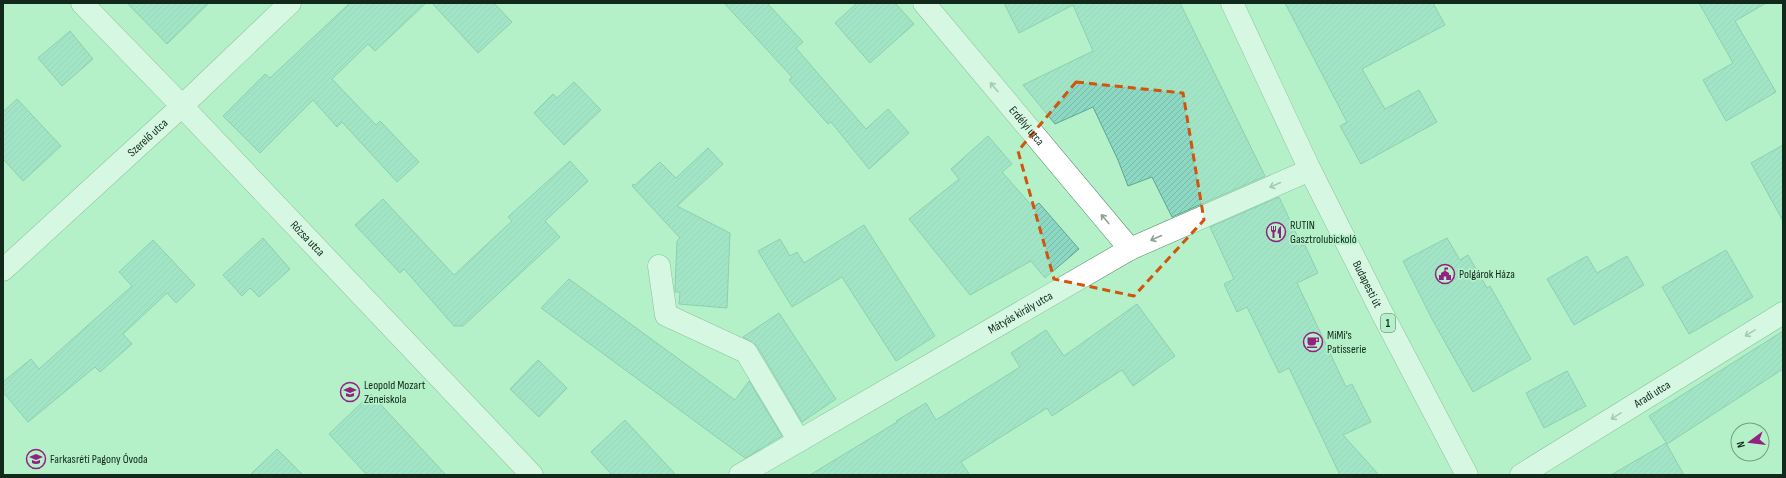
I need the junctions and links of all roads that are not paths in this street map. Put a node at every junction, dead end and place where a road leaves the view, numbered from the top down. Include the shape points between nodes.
1 (82, 3) edge
2 (290, 3) edge
3 (924, 3) edge
4 (1232, 3) edge
5 (182, 106) junction
6 (1310, 170) junction
7 (1130, 249) junction
8 (660, 266) dead end
9 (3, 270) edge
10 (1783, 312) edge
11 (799, 441) junction
12 (532, 475) edge
13 (740, 475) edge
14 (1467, 475) edge
15 (1521, 475) edge

1 - 5 street, Rózsa utca
2 - 5 street, Szerelő utca
7 -> 3 street, Erdélyi utca
4 - 6 street, Budapesti út / 1
5 - 9 street, Szerelő utca
5 - 12 street, Rózsa utca
6 -> 7 street, Mátyás király utca
6 - 14 street, Budapesti út / 1
7 - 11 street, Mátyás király utca
8 - 11 street via 666,315 746,352
10 -> 15 street, Aradi utca
11 - 13 street, Mátyás király utca

